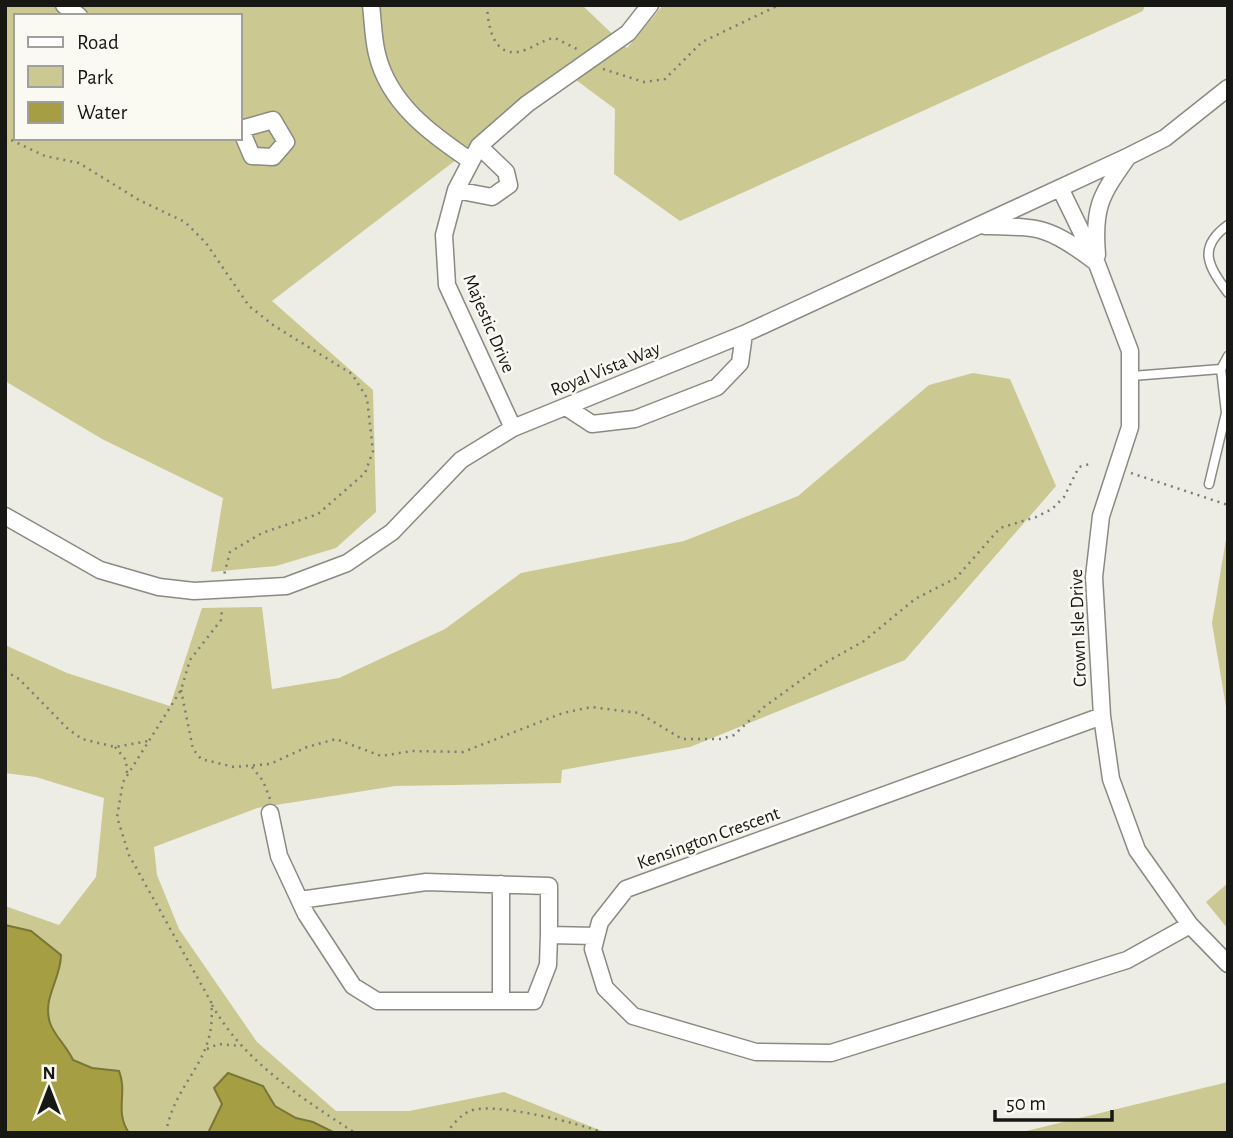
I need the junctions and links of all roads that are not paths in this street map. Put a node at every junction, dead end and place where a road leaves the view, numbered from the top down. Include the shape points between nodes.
1 (371, 5) edge
2 (650, 5) edge
3 (1228, 88) edge
4 (479, 146) junction
5 (1129, 156) junction
6 (471, 161) junction
7 (1060, 188) junction
8 (456, 190) junction
9 (1228, 225) edge
10 (978, 226) junction
11 (1097, 264) junction
12 (1228, 293) edge
13 (744, 334) junction
14 (1228, 356) edge
15 (1221, 369) junction
16 (1132, 376) junction
17 (566, 407) junction
18 (513, 428) junction
19 (1209, 484) dead end
20 (5, 516) edge
21 (1102, 716) junction
22 (270, 813) road end
23 (501, 884) junction
24 (300, 900) junction
25 (1190, 925) junction
26 (549, 935) junction
27 (596, 936) junction
28 (1228, 964) edge
29 (501, 1001) junction

1 - 6 street via 377,55 398,102
2 - 4 street, Majestic Drive via 628,33 527,104
3 - 5 street, Royal Vista Way via 1165,138
4 - 6 street, Majestic Drive
4 - 8 street via 506,172 509,185 492,197
5 - 7 street, Royal Vista Way
5 - 11 street via 1106,187 1094,220
6 - 8 street, Majestic Drive
7 - 10 street, Royal Vista Way
7 - 11 street, Crown Isle Drive
8 - 18 street, Majestic Drive via 444,235 447,285
9 - 12 lane via 1209,245 1208,265
10 - 11 street via 1038,227 1067,241
10 - 13 street, Royal Vista Way
11 - 16 street, Crown Isle Drive via 1130,351
13 - 17 street, Royal Vista Way
13 - 17 street via 740,363 717,387 624,420 592,424
14 - 15 lane
15 - 16 lane
15 - 19 lane via 1226,413
16 - 21 street, Crown Isle Drive via 1130,427 1101,516 1094,577
17 - 18 street, Royal Vista Way
18 - 20 street, Royal Vista Way via 461,460 392,532 347,563 286,586 194,592 159,587 100,570
21 - 25 street, Crown Isle Drive via 1111,779 1137,849
21 - 27 street, Kensington Crescent via 626,890 600,922
22 - 24 street via 279,856
23 - 24 street via 426,882
23 - 26 street via 549,886
23 - 29 street
24 - 29 street via 353,986 377,1002
25 - 27 street via 1127,960 831,1053 756,1052 633,1016 605,988 593,949
25 - 28 street, Crown Isle Drive
26 - 27 street
26 - 29 street via 548,965 534,1001

